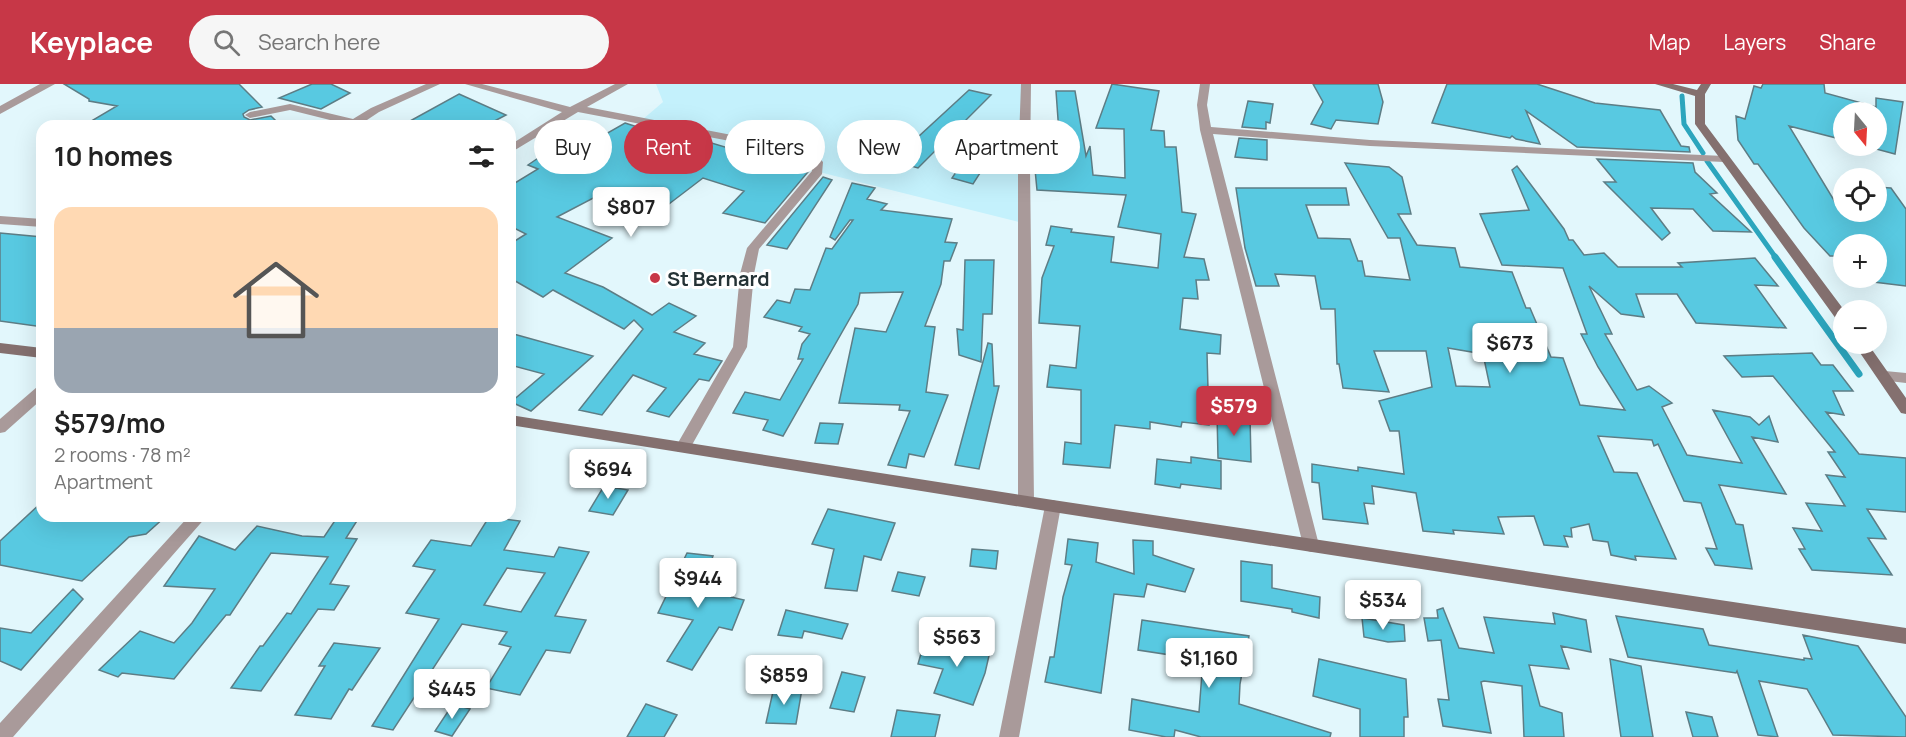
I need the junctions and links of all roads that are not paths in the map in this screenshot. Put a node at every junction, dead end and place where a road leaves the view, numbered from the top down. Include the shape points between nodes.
1 (50, 84) edge
2 (435, 84) edge
3 (470, 84) edge
4 (623, 84) edge
5 (1026, 84) edge
6 (1205, 84) edge
7 (1660, 84) edge
8 (1703, 89) edge
9 (573, 109) junction
10 (0, 111) edge
11 (250, 115) dead end
12 (335, 120) edge
13 (360, 120) edge
14 (1206, 130) junction
15 (516, 146) edge
16 (1724, 159) junction
17 (0, 220) edge
18 (36, 223) edge
19 (1833, 305) edge
20 (0, 348) edge
21 (36, 352) edge
22 (1868, 354) edge
23 (1885, 376) junction
24 (1906, 378) edge
25 (36, 396) edge
26 (1906, 410) edge
27 (516, 421) edge
28 (0, 428) edge
29 (683, 448) junction
30 (1026, 501) junction
31 (1053, 506) junction
32 (193, 522) edge
33 (1311, 545) junction
34 (1906, 636) edge
35 (0, 737) edge
36 (1009, 737) edge

1 - 10 street
2 - 13 street
3 - 9 street
4 - 9 street
5 - 30 street
6 - 14 street via 1202,105
7 - 8 street
8 - 16 street via 1700,124
9 - 15 street
9 - 29 street via 793,150 807,154 819,165 818,172 753,248 740,347
11 - 12 street via 290,107
14 - 16 street via 1370,143
14 - 33 street
16 - 19 street
17 - 18 street
20 - 21 street
22 - 23 street
23 - 24 street
23 - 26 street
25 - 28 street
27 - 29 street
29 - 30 street
30 - 31 street
31 - 33 street
31 - 36 street
32 - 35 street
33 - 34 street

